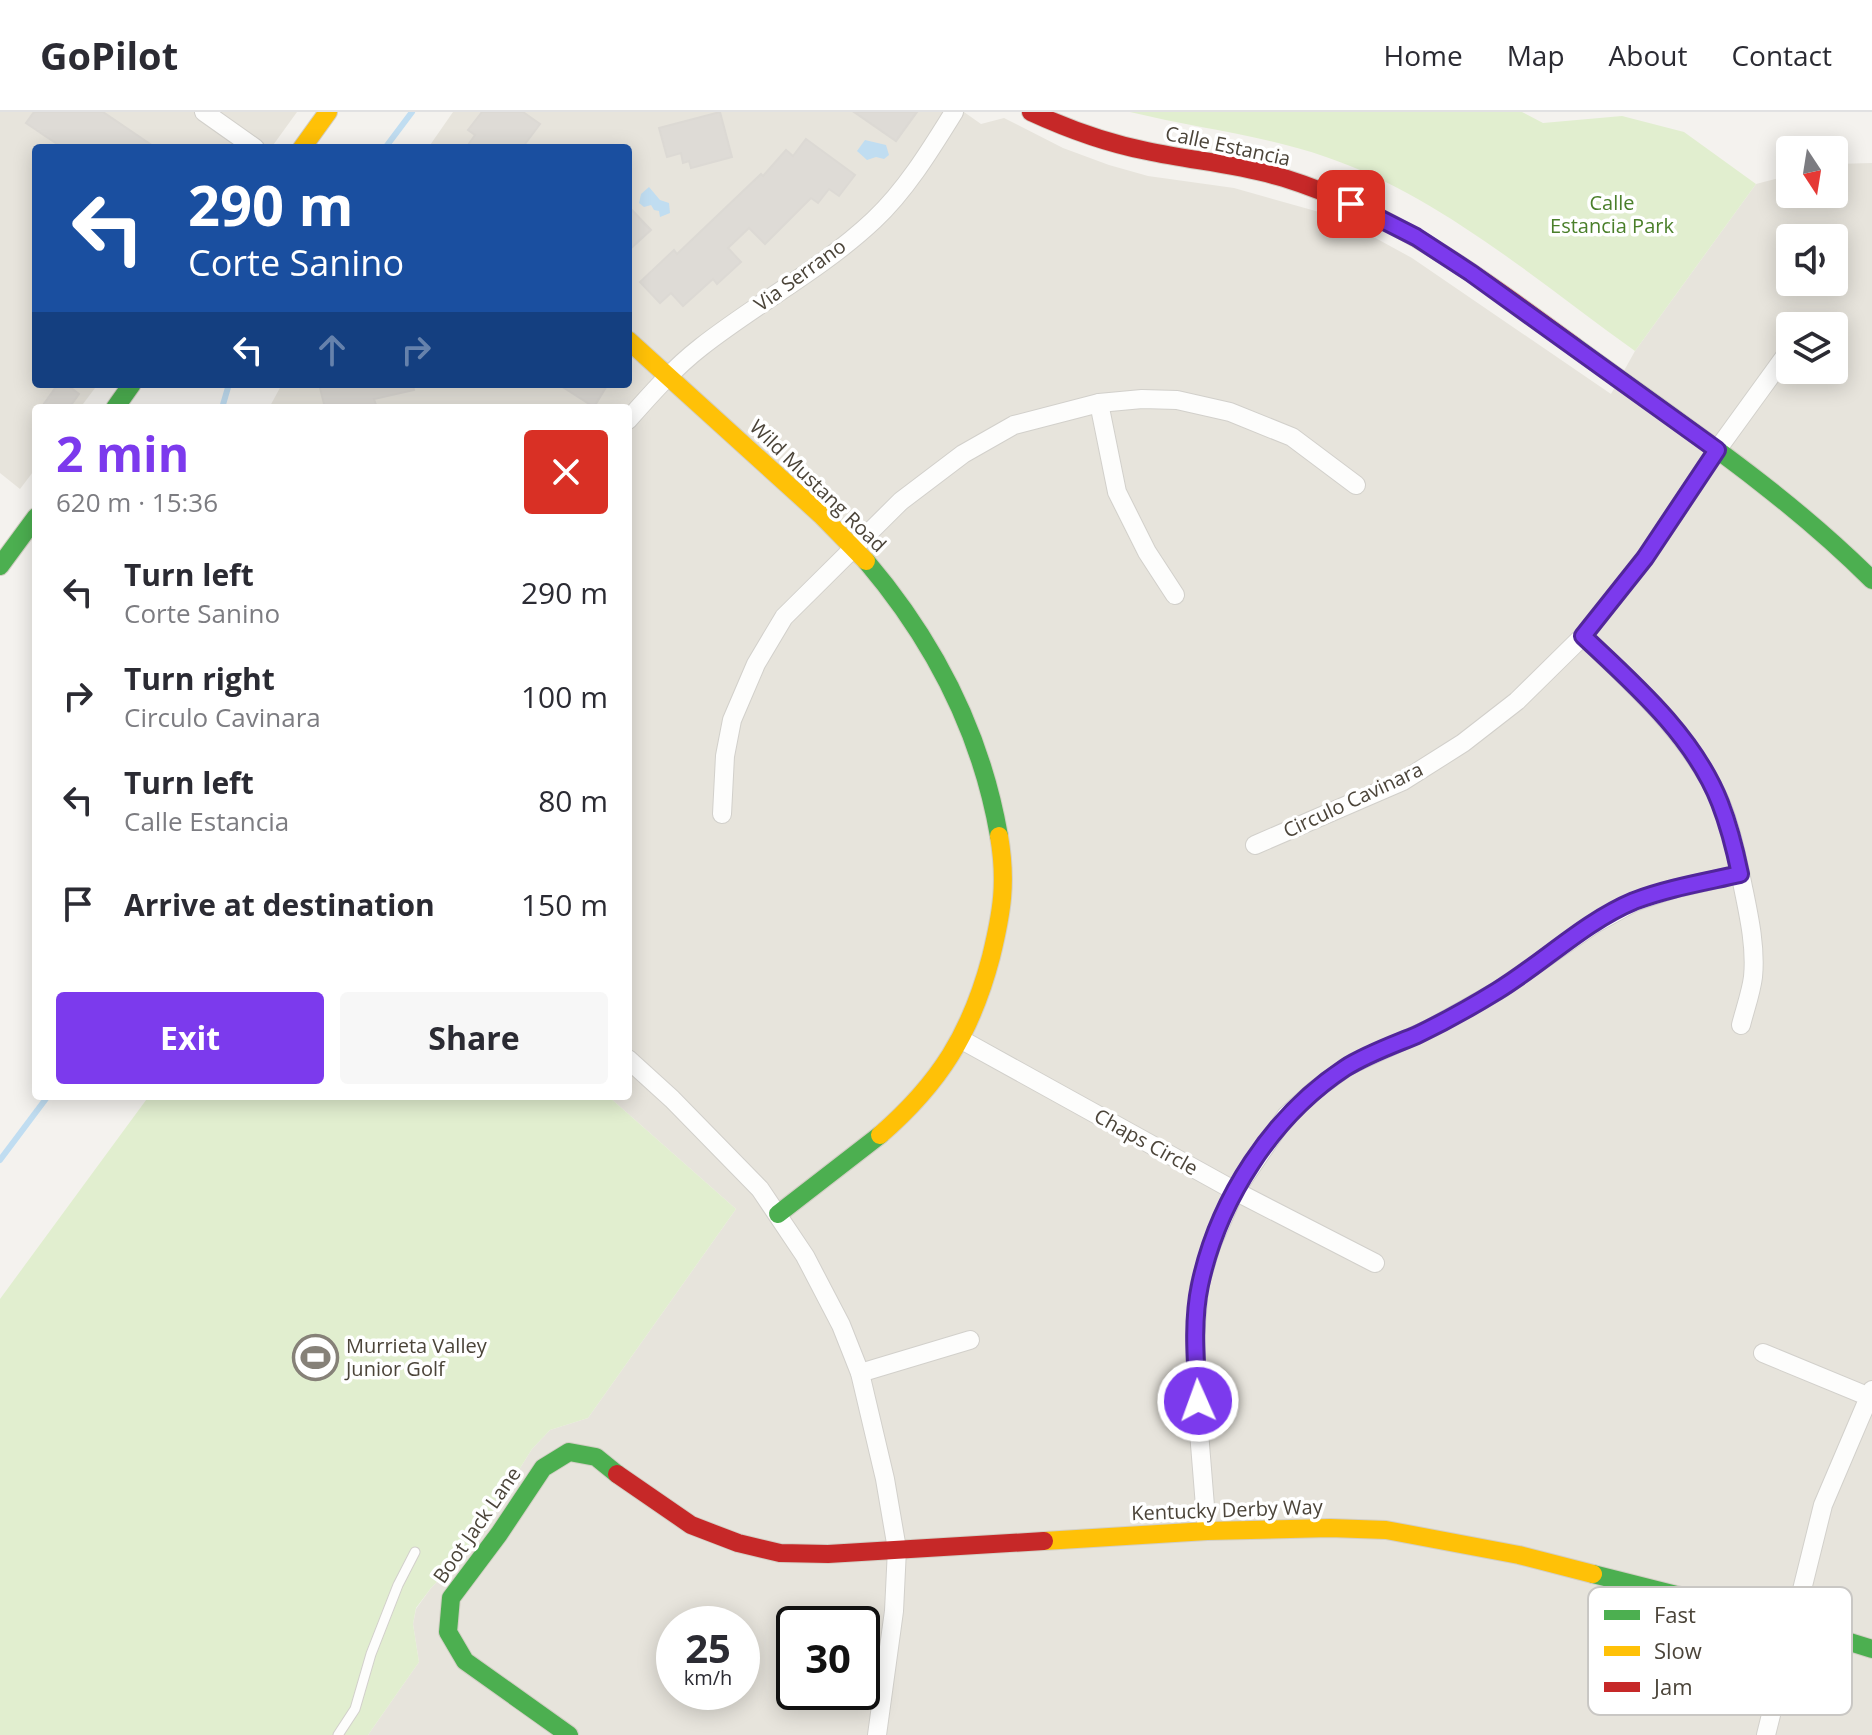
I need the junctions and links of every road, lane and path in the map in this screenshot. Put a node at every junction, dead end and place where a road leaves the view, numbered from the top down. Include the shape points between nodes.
1 (204, 112) edge
2 (328, 112) edge
3 (954, 112) edge
4 (1031, 112) edge
5 (249, 144) edge
6 (305, 144) edge
7 (632, 343) edge
8 (1776, 369) edge
9 (669, 374) junction
10 (1099, 403) junction
11 (632, 416) edge
12 (1717, 450) junction
13 (1356, 485) dead end
14 (32, 522) edge
15 (853, 546) junction
16 (0, 566) edge
17 (1872, 580) edge
18 (1175, 595) dead end
19 (1583, 636) junction
20 (722, 814) dead end
21 (1255, 845) dead end
22 (1740, 874) junction
23 (1741, 1025) dead end
24 (962, 1040) junction
25 (632, 1063) edge
26 (1235, 1191) junction
27 (778, 1214) junction
28 (1375, 1263) dead end
29 (970, 1340) dead end
30 (1763, 1353) dead end
31 (860, 1373) junction
32 (1871, 1395) edge
33 (596, 1457) joint
34 (1207, 1531) junction
35 (897, 1549) junction
36 (415, 1552) dead end
37 (1646, 1587) edge
38 (1802, 1587) edge
39 (1852, 1643) edge
40 (1872, 1649) edge
41 (1771, 1715) edge
42 (338, 1735) edge
43 (569, 1735) edge
44 (877, 1735) edge
45 (1766, 1735) edge

1 - 5 street
2 - 6 street
3 - 9 street, Via Serrano via 874,220
4 - 12 street, Calle Estancia via 1133,148 1257,171 1373,213 1471,273
7 - 9 street, Wild Mustang Road
8 - 12 street, Circulo Cavinara
9 - 11 street, Via Serrano
9 - 15 street, Wild Mustang Road
10 - 13 street via 1177,400 1230,412 1292,437
10 - 15 street via 1014,425 963,454
10 - 18 street via 1117,492
12 - 17 street, Calle Estancia via 1839,545
12 - 19 street, Circulo Cavinara via 1645,558
14 - 16 street
15 - 20 street via 784,617 756,664 732,720
15 - 24 street, Wild Mustang Road via 931,652 970,724 989,780 1004,897 984,986
19 - 21 street, Circulo Cavinara via 1517,701 1463,743 1403,781
19 - 22 street via 1679,734 1704,771 1720,800
22 - 23 street via 1753,976
22 - 26 street via 1634,902 1499,990 1348,1066 1286,1116
24 - 26 street, Chaps Circle
24 - 27 street, Wild Mustang Road via 897,1122
25 - 27 street via 760,1189
26 - 28 street, Chaps Circle
26 - 34 street via 1199,1287 1196,1370
27 - 31 street via 820,1284
29 - 31 street
30 - 32 street
31 - 35 street
32 - 38 street via 1823,1505
33 - 35 street, Kentucky Derby Way via 691,1525 738,1543 780,1553
33 - 43 street, Boot Jack Lane via 569,1452 543,1468 451,1598 448,1632 465,1661
34 - 35 street, Kentucky Derby Way
34 - 37 street, Kentucky Derby Way via 1386,1530 1519,1555
35 - 44 street
36 - 42 lane via 371,1654 355,1709
39 - 40 street, Kentucky Derby Way
41 - 45 street

